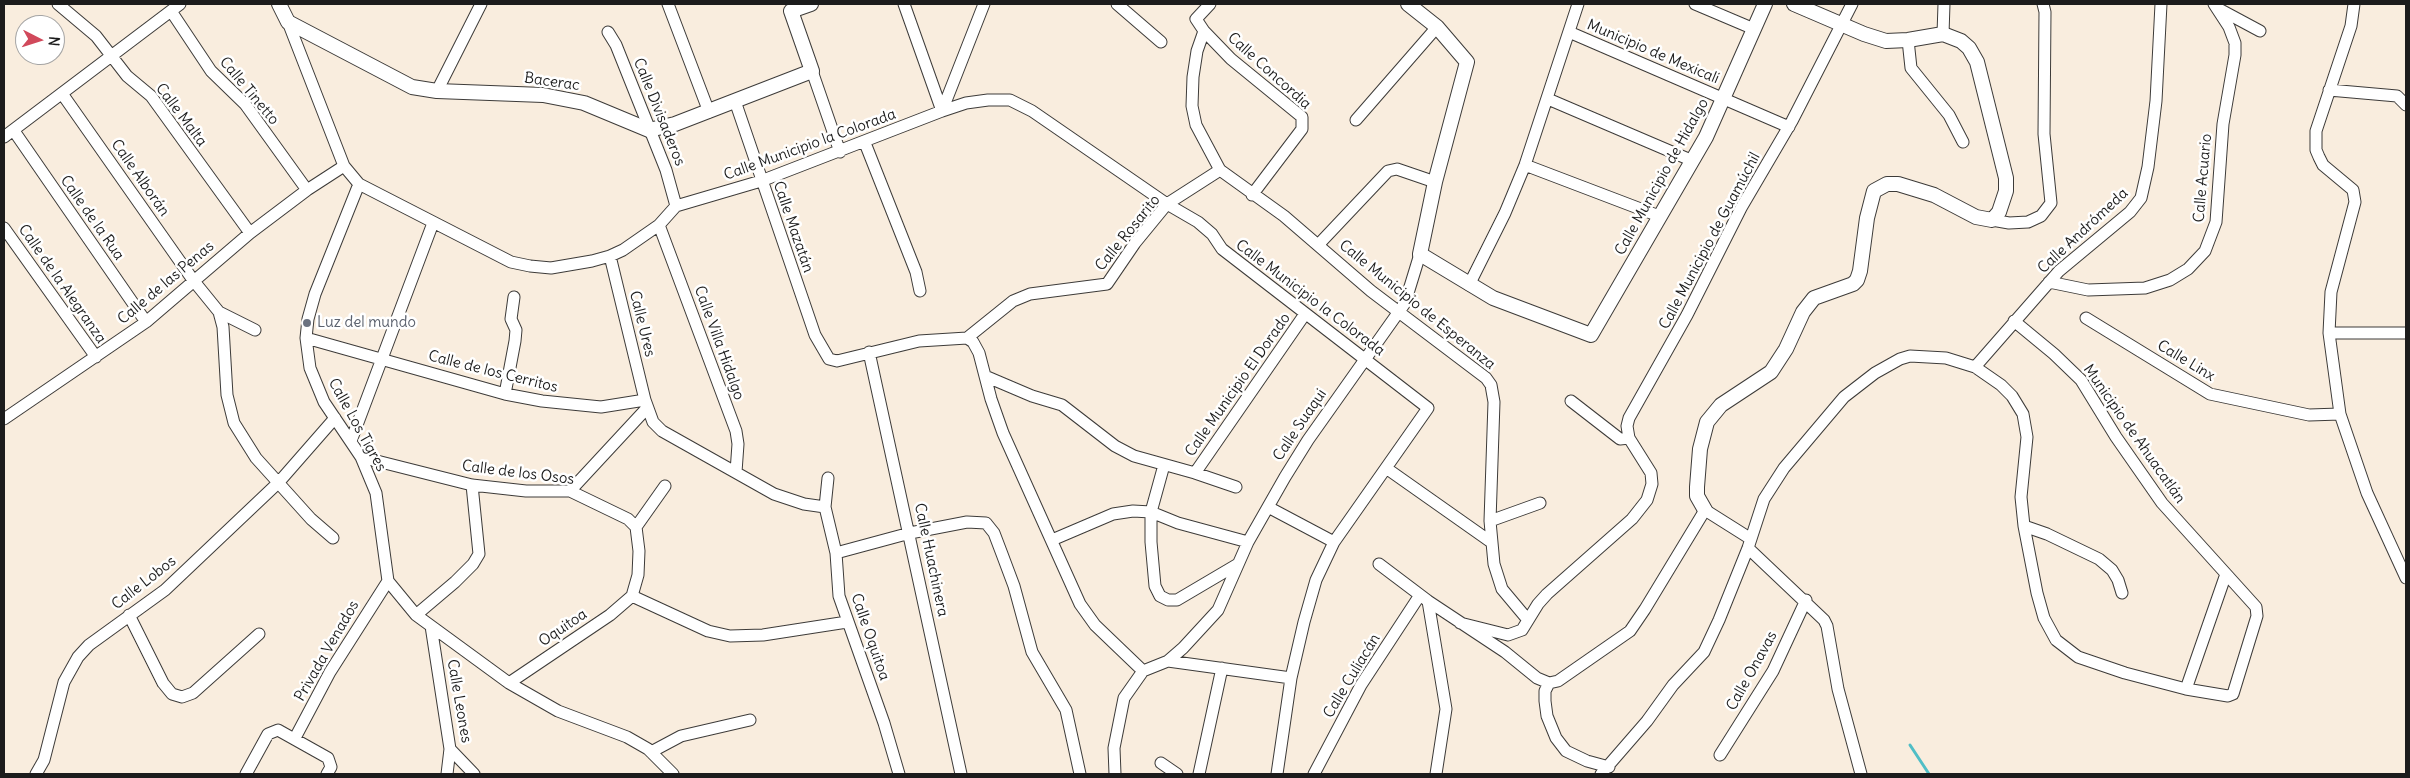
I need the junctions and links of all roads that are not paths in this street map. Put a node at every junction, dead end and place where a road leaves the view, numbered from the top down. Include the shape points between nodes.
1 (58, 4) edge
2 (279, 4) edge
3 (482, 4) edge
4 (668, 4) edge
5 (811, 4) edge
6 (904, 4) edge
7 (984, 4) edge
8 (1117, 4) edge
9 (1210, 4) edge
10 (1408, 4) edge
11 (1578, 4) edge
12 (1695, 4) edge
13 (1765, 4) edge
14 (1794, 4) edge
15 (1852, 4) edge
16 (1944, 4) edge
17 (2161, 4) edge
18 (2354, 4) edge
19 (2216, 6) edge
20 (176, 7) edge
21 (789, 7) edge
22 (2046, 7) edge
23 (288, 22) junction
24 (1842, 24) junction
25 (1437, 27) junction
26 (1754, 30) junction
27 (1204, 31) junction
28 (2260, 31) dead end
29 (608, 32) dead end
30 (1569, 32) junction
31 (1943, 34) junction
32 (1908, 40) junction
33 (1161, 42) dead end
34 (113, 57) junction
35 (812, 71) junction
36 (2329, 90) junction
37 (437, 91) junction
38 (63, 94) junction
39 (1724, 98) junction
40 (1548, 99) junction
41 (735, 101) junction
42 (2406, 105) edge
43 (942, 111) junction
44 (709, 112) junction
45 (1356, 120) dead end
46 (1789, 127) junction
47 (14, 130) junction
48 (649, 130) junction
49 (4, 137) edge
50 (1963, 142) dead end
51 (865, 143) junction
52 (840, 152) junction
53 (1693, 161) junction
54 (1525, 165) junction
55 (344, 166) junction
56 (1220, 170) junction
57 (761, 181) junction
58 (1434, 182) junction
59 (359, 184) junction
60 (307, 190) junction
61 (1252, 195) junction
62 (1167, 204) junction
63 (676, 206) junction
64 (1659, 216) junction
65 (1992, 220) junction
66 (433, 223) junction
67 (659, 225) junction
68 (4, 228) edge
69 (250, 233) junction
70 (1319, 244) junction
71 (1420, 254) junction
72 (610, 256) junction
73 (193, 280) junction
74 (2049, 282) junction
75 (1469, 285) junction
76 (920, 291) dead end
77 (514, 297) dead end
78 (219, 312) junction
79 (1399, 313) junction
80 (1305, 314) junction
81 (2086, 318) dead end
82 (2014, 321) junction
83 (146, 322) junction
84 (255, 330) dead end
85 (2329, 333) junction
86 (2406, 333) edge
87 (306, 338) junction
88 (967, 338) junction
89 (869, 352) junction
90 (96, 357) junction
91 (381, 359) junction
92 (1366, 359) junction
93 (1975, 367) junction
94 (985, 376) junction
95 (506, 394) junction
96 (1571, 401) dead end
97 (646, 404) junction
98 (2340, 414) junction
99 (4, 418) edge
100 (335, 418) junction
101 (1628, 438) junction
102 (351, 441) junction
103 (361, 457) junction
104 (1164, 465) junction
105 (1386, 468) junction
106 (736, 472) junction
107 (1195, 472) junction
108 (828, 478) dead end
109 (279, 482) junction
110 (472, 485) junction
111 (665, 486) dead end
112 (1236, 487) dead end
113 (570, 491) junction
114 (1540, 503) dead end
115 (825, 507) junction
116 (1268, 507) junction
117 (1705, 510) junction
118 (1151, 512) junction
119 (1490, 521) junction
120 (2024, 526) junction
121 (636, 527) junction
122 (910, 534) junction
123 (334, 538) dead end
124 (1052, 540) junction
125 (1248, 542) junction
126 (1334, 542) junction
127 (1491, 542) junction
128 (1749, 543) junction
129 (836, 552) junction
130 (1238, 564) junction
131 (1379, 564) dead end
132 (2226, 574) junction
133 (2406, 578) edge
134 (388, 581) junction
135 (2122, 593) dead end
136 (632, 596) junction
137 (1424, 598) junction
138 (1806, 600) junction
139 (129, 615) junction
140 (416, 615) junction
141 (1528, 620) junction
142 (848, 622) junction
143 (1460, 622) junction
144 (431, 626) junction
145 (259, 634) dead end
146 (1168, 661) junction
147 (1222, 668) junction
148 (1143, 671) junction
149 (1291, 678) junction
150 (1554, 682) junction
151 (509, 683) junction
152 (2186, 689) junction
153 (750, 720) dead end
154 (296, 738) junction
155 (450, 749) junction
156 (651, 752) junction
157 (1720, 755) dead end
158 (1160, 764) dead end
159 (1605, 771) edge
160 (36, 774) edge
161 (246, 774) edge
162 (327, 774) edge
163 (447, 774) edge
164 (474, 774) edge
165 (673, 774) edge
166 (898, 774) edge
167 (960, 774) edge
168 (1080, 774) edge
169 (1115, 774) edge
170 (1177, 774) edge
171 (1199, 774) edge
172 (1277, 774) edge
173 (1314, 774) edge
174 (1436, 774) edge
175 (1861, 774) edge

1 - 34 street, Calle Malta via 96,36
2 - 23 street
3 - 37 street
4 - 44 street
5 - 21 street
6 - 43 street
7 - 43 street
8 - 33 street
9 - 27 street, Calle Concordia via 1196,20
10 - 25 street
11 - 30 street
12 - 26 street
13 - 26 street, Calle Municipio de Hidalgo
14 - 24 street
15 - 24 street, Calle Municipio de Guamúchil
16 - 31 street
17 - 74 street, Calle Andrómeda via 2156,101 2141,198 2130,212
18 - 36 street
19 - 28 street
19 - 74 street, Calle Acuario via 2235,43 2235,55 2223,124 2217,215 2205,251 2188,269 2170,280 2146,288 2079,290
20 - 34 street
20 - 60 street, Calle Tinetto via 211,71 245,104
21 - 35 street
22 - 65 street via 2044,134 2051,203 2041,216 2028,222
23 - 37 street, Bacerac via 412,87
23 - 55 street
24 - 32 street via 1876,38
24 - 46 street, Calle Municipio de Guamúchil
25 - 45 street
25 - 58 street, Calle Suaqui via 1467,62
26 - 39 street, Calle Municipio de Hidalgo
27 - 56 street, Calle Municipio de Esperanza via 1195,59 1192,106 1196,125
27 - 61 street, Calle Concordia via 1231,59 1302,118 1302,129
29 - 48 street, Calle Divisaderos
30 - 39 street, Municipio de Mexicali
30 - 40 street
31 - 32 street
31 - 65 street via 1961,41 1977,62 2006,178 2000,212
32 - 50 street via 1911,68 1949,115
34 - 38 street
34 - 69 street, Calle Malta via 127,76 151,96
35 - 41 street
35 - 52 street
36 - 42 street via 2397,96
36 - 85 street via 2316,131 2316,150 2323,165 2352,190 2355,202 2331,292
37 - 48 street, Bacerac via 542,95 584,102
38 - 47 street
38 - 73 street, Calle Alborán
39 - 46 street, Municipio de Mexicali
39 - 53 street, Calle Municipio de Hidalgo
40 - 53 street
40 - 54 street
41 - 44 street
41 - 57 street, Calle Mazatán
43 - 51 street, Calle Municipio la Colorada
43 - 62 street, Calle Municipio la Colorada via 966,103 1010,100 1032,111
44 - 48 street
46 - 101 street, Calle Municipio de Guamúchil via 1629,418
47 - 49 street
47 - 83 street, Calle de la Rua
48 - 63 street, Calle Divisaderos via 666,170
51 - 52 street, Calle Municipio la Colorada
51 - 76 street via 916,272
52 - 57 street, Calle Municipio la Colorada
53 - 64 street, Calle Municipio de Hidalgo
54 - 64 street
54 - 75 street
55 - 59 street
55 - 60 street, Calle de las Penas
56 - 61 street, Calle Municipio de Esperanza
56 - 62 street, Calle Rosarito
57 - 63 street, Calle Municipio la Colorada
57 - 89 street, Calle Mazatán via 815,335 828,359 837,361
58 - 70 street via 1397,169 1388,171
58 - 71 street, Calle Suaqui
59 - 66 street
59 - 87 street, Calle Los Tigres via 315,294
60 - 69 street, Calle de las Penas
61 - 70 street, Calle Municipio de Esperanza
62 - 80 street, Calle Municipio la Colorada via 1198,222 1222,249
62 - 88 street, Calle Rosarito via 1107,284 1030,294 1013,301
63 - 67 street
64 - 75 street, Calle Municipio de Hidalgo via 1591,334 1507,304
65 - 117 street via 1976,218 1934,195 1898,184 1887,184 1874,191 1857,280 1814,298 1771,372 1721,405 1707,422 1700,449 1697,487 1697,496
66 - 72 street via 511,262 530,266 551,268
66 - 91 street
67 - 72 street
67 - 106 street, Calle Villa Hidalgo via 736,431
68 - 90 street, Calle de la Alegranza
69 - 73 street, Calle de las Penas
70 - 79 street, Calle Municipio de Esperanza
71 - 75 street
71 - 79 street, Calle Suaqui
72 - 97 street, Calle Ures
73 - 78 street, Calle Alborán
73 - 83 street, Calle de las Penas
74 - 82 street, Calle Andrómeda
77 - 95 street via 511,319 516,330
78 - 84 street
78 - 109 street via 223,327 227,395 234,423 256,458
79 - 92 street, Calle Suaqui
79 - 119 street, Calle Municipio de Esperanza via 1491,385 1494,402
80 - 92 street, Calle Municipio la Colorada
80 - 107 street, Calle Municipio El Dorado
81 - 98 street, Calle Linx via 2210,394 2309,415
82 - 93 street, Calle Andrómeda
82 - 132 street, Municipio de Ahuacatlán via 2081,380 2162,503
83 - 90 street, Calle de las Penas
85 - 86 street
85 - 98 street
87 - 91 street, Calle de los Cerritos
87 - 100 street, Calle Los Tigres via 310,368 324,402
88 - 89 street via 919,341
88 - 94 street via 979,353
89 - 122 street, Calle Huachinera
90 - 99 street, Calle de las Penas
91 - 95 street, Calle de los Cerritos
91 - 102 street
92 - 105 street, Calle Municipio la Colorada via 1428,408
92 - 116 street, Calle Suaqui via 1308,440
93 - 120 street via 2001,385 2023,414 2027,427 2021,497
93 - 128 street via 1934,356 1910,356 1860,384 1811,434 1776,479 1764,499
94 - 104 street via 1062,405 1115,446
94 - 124 street via 1003,433
95 - 97 street, Calle de los Cerritos via 566,405
96 - 101 street via 1620,439
97 - 106 street via 653,422 662,431
97 - 113 street
98 - 133 street via 2367,493
100 - 102 street, Calle Los Tigres
100 - 109 street, Calle Lobos
101 - 141 street via 1650,468 1650,493 1632,519 1547,594
102 - 103 street, Calle Los Tigres
103 - 110 street, Calle de los Osos
103 - 134 street, Calle Los Tigres via 376,493
104 - 107 street
104 - 118 street
105 - 126 street
105 - 127 street
106 - 115 street via 774,494
107 - 112 street
108 - 115 street, Calle Oquitoa
109 - 123 street
109 - 139 street, Calle Lobos via 165,590
110 - 113 street, Calle de los Osos via 526,491
110 - 140 street via 479,554 455,582
111 - 121 street
113 - 121 street, Calle de los Osos via 628,519
114 - 119 street
115 - 129 street, Calle Oquitoa
116 - 125 street, Calle Suaqui
116 - 126 street
117 - 128 street
117 - 150 street via 1630,631
118 - 124 street via 1133,510 1113,514
118 - 125 street via 1178,524
118 - 130 street via 1155,586 1160,596 1177,600
119 - 127 street, Calle Municipio de Esperanza
120 - 135 street via 2099,558 2112,570
120 - 152 street via 2042,609 2056,640 2067,650 2094,663 2159,684
121 - 136 street via 638,575
122 - 129 street
122 - 167 street, Calle Huachinera
122 - 168 street via 967,522 986,523 994,533 1032,652 1066,710
124 - 148 street via 1080,604
125 - 130 street, Calle Suaqui
126 - 149 street via 1311,595
127 - 141 street, Calle Municipio de Esperanza via 1495,571 1502,589
128 - 138 street
128 - 159 street via 1704,652 1673,685 1647,722
129 - 142 street, Calle Oquitoa via 839,596
130 - 146 street, Calle Suaqui via 1218,610
131 - 137 street
132 - 152 street
132 - 152 street, Municipio de Ahuacatlán via 2256,608 2257,616 2233,694 2228,696
134 - 140 street
134 - 154 street, Privada Venados via 330,672
136 - 142 street via 708,631 730,636 763,635
136 - 151 street, Oquitoa via 610,615
137 - 143 street
137 - 173 street, Calle Culiacán via 1361,685
137 - 174 street via 1446,709
138 - 157 street, Calle Onavas via 1773,671
138 - 175 street via 1828,626 1838,689
139 - 145 street via 163,683 172,694 182,697 193,693
139 - 160 street, Calle Lobos via 78,657 64,682 44,760
140 - 144 street
141 - 143 street via 1522,630 1508,635
142 - 166 street, Calle Oquitoa via 884,723
143 - 150 street via 1537,678
144 - 151 street
144 - 155 street, Calle Leones
146 - 147 street
146 - 148 street, Calle Suaqui
147 - 149 street
147 - 171 street
148 - 169 street via 1124,698 1114,748
149 - 172 street
150 - 159 street via 1546,690 1545,701 1556,738 1566,751
151 - 156 street via 558,712 627,737
153 - 156 street via 681,736
154 - 161 street via 278,730 272,731
154 - 162 street via 328,758 331,767
155 - 163 street
155 - 164 street, Calle Leones
156 - 165 street
158 - 170 street

